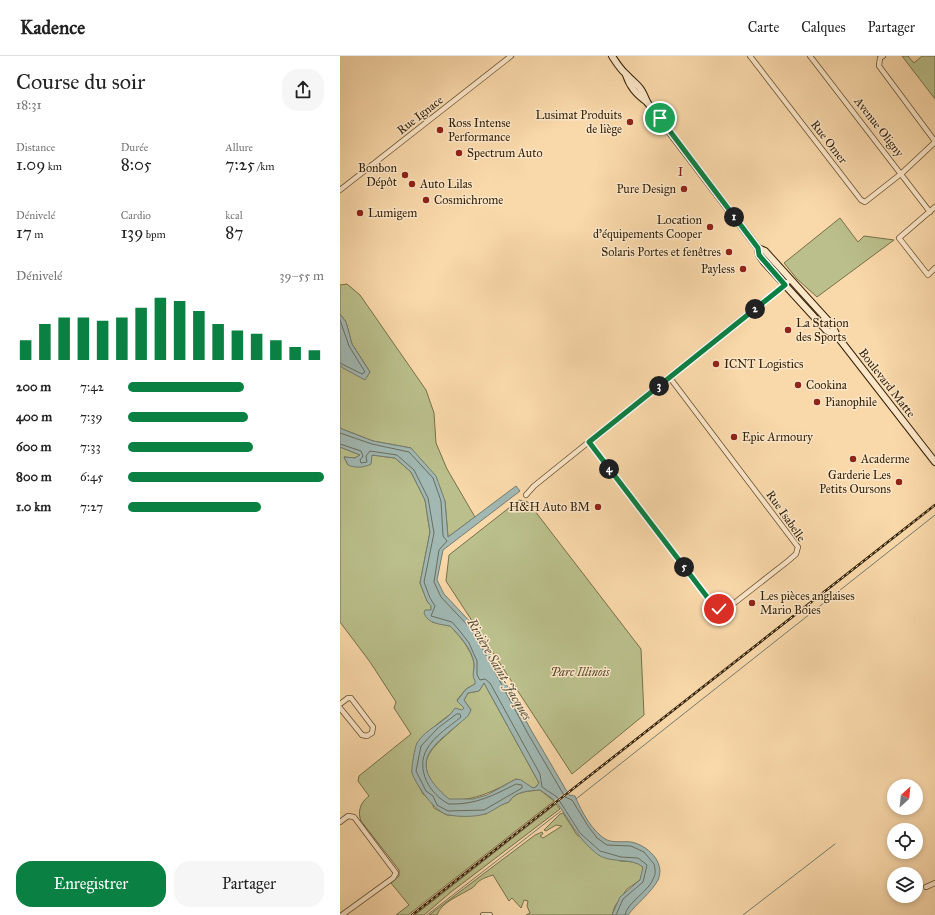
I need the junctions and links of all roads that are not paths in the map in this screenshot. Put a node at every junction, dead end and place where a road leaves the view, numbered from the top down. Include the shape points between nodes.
1 (511, 56) edge
2 (612, 56) edge
3 (750, 56) edge
4 (810, 56) edge
5 (883, 56) edge
6 (902, 173) junction
7 (340, 190) edge
8 (935, 207) edge
9 (930, 212) junction
10 (758, 248) junction
11 (935, 268) edge
12 (790, 280) junction
13 (785, 285) junction
14 (837, 336) junction
15 (670, 378) junction
16 (589, 442) junction
17 (935, 462) edge
18 (526, 495) dead end
19 (340, 704) edge
20 (340, 708) edge
21 (340, 822) edge
22 (935, 883) edge
23 (926, 887) dead end
24 (342, 915) edge
25 (483, 915) edge
26 (490, 915) edge

1 - 7 street, Rue Ignace
2 - 10 main road, Boulevard Matte via 626,75 643,91 647,102
3 - 6 street, Rue Omer via 861,200 869,201
4 - 6 street, Avenue Oligny
5 - 6 street, Rue Omer via 880,58 879,66 934,140 934,143
6 - 9 street, Avenue Oligny
8 - 9 street
9 - 11 street via 899,238 928,275
10 - 12 main road, Boulevard Matte via 765,251
10 - 13 main road, Boulevard Matte via 759,255
12 - 13 street
12 - 14 main road, Boulevard Matte via 832,325
13 - 14 main road, Boulevard Matte via 826,330
13 - 15 street
14 - 17 main road, Boulevard Matte
15 - 16 street
15 - 16 street, Rue Isabelle via 798,547 796,554 788,561 728,608 719,609 714,606
16 - 18 street
19 - 20 street via 351,698 372,725 372,733 362,735
21 - 24 street via 352,816 396,872 393,878
22 - 23 street
25 - 26 street

